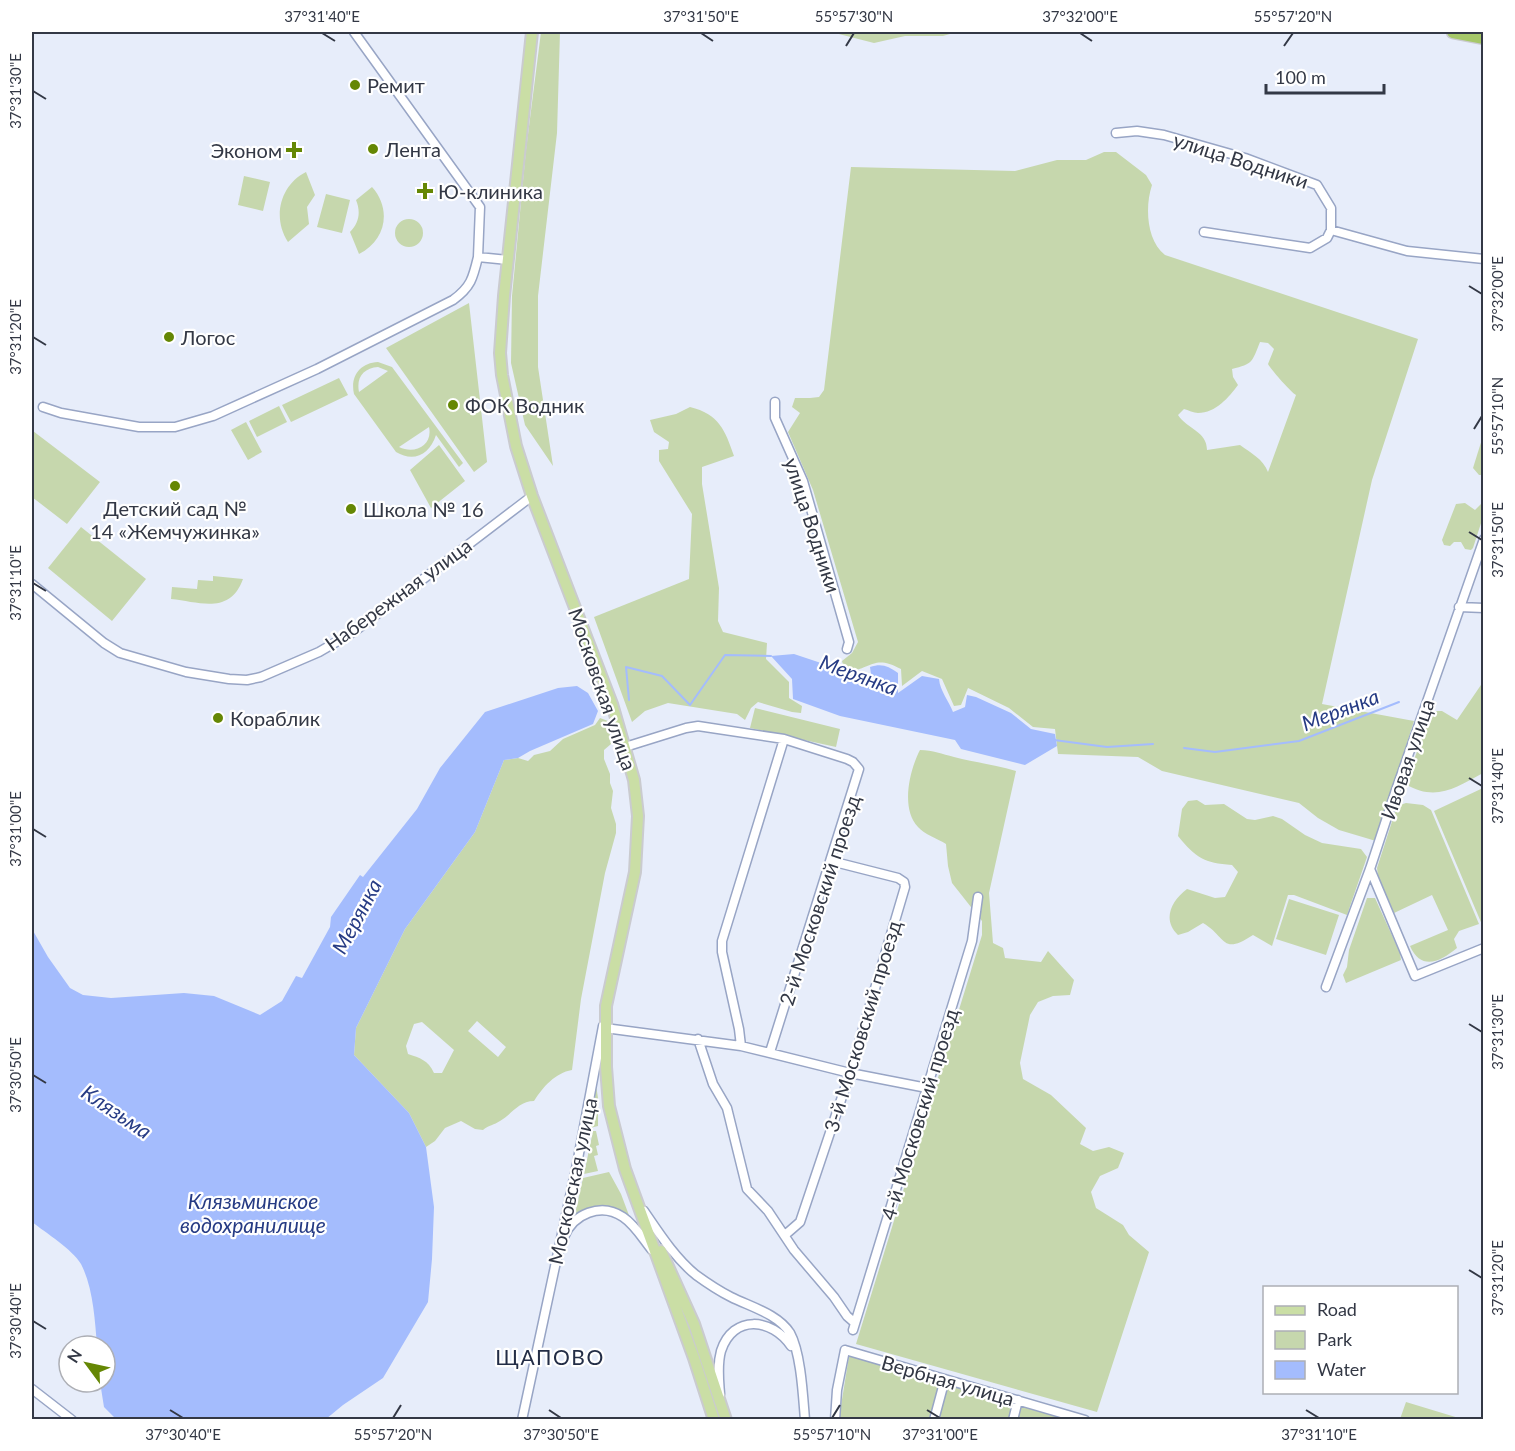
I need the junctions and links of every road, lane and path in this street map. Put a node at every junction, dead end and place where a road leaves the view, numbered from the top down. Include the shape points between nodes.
1 (354, 32) edge
2 (532, 32) edge
3 (1453, 32) edge
4 (1484, 38) edge
5 (1116, 133) dead end
6 (1331, 230) junction
7 (1204, 232) dead end
8 (478, 257) junction
9 (1484, 259) edge
10 (508, 260) junction
11 (775, 402) dead end
12 (43, 407) dead end
13 (532, 496) junction
14 (1484, 539) edge
15 (32, 584) edge
16 (1459, 607) junction
17 (1484, 608) edge
18 (847, 648) dead end
19 (784, 739) junction
20 (625, 747) junction
21 (831, 861) junction
22 (1370, 869) junction
23 (978, 897) dead end
24 (1484, 948) edge
25 (1326, 987) dead end
26 (606, 1006) junction
27 (605, 1028) junction
28 (698, 1039) junction
29 (741, 1046) junction
30 (770, 1052) junction
31 (850, 1073) junction
32 (927, 1088) junction
33 (634, 1194) junction
34 (642, 1208) junction
35 (785, 1236) junction
36 (557, 1254) junction
37 (656, 1254) junction
38 (797, 1358) junction
39 (945, 1379) junction
40 (32, 1389) edge
41 (720, 1397) junction
42 (1018, 1400) junction
43 (72, 1419) edge
44 (522, 1419) edge
45 (714, 1419) edge
46 (726, 1419) edge
47 (806, 1419) edge
48 (835, 1419) edge
49 (934, 1419) edge
50 (1013, 1419) edge
51 (1085, 1419) edge

1 - 8 street via 480,207
2 - 10 main road, Московская улица
3 - 4 highway
5 - 6 street, улица Водники via 1164,135 1245,158 1317,185 1331,208
6 - 7 street via 1327,238 1310,248
6 - 9 street via 1407,251
8 - 10 street
8 - 12 street via 465,292 453,300 213,416 175,427 140,427
10 - 13 main road, Московская улица via 500,353 502,375 516,446
11 - 18 street, улица Водники via 775,418 803,481 849,642
13 - 15 street, Набережная улица via 361,627 321,651 261,678 229,679 186,672 120,653
13 - 20 main road, Московская улица
14 - 16 street, Ивовая улица
16 - 17 street
16 - 22 street, Ивовая улица
19 - 20 street via 698,726
19 - 21 street, 2-й Московский проезд via 853,762 859,771
19 - 29 street via 722,941
20 - 26 main road, Московская улица via 635,792 638,845 631,898
21 - 30 street, 2-й Московский проезд
21 - 31 street, 3-й Московский проезд via 898,878 905,887
22 - 24 street via 1415,976
22 - 25 street, Ивовая улица
23 - 32 street, 4-й Московский проезд via 972,941
26 - 27 main road
26 - 36 street, Московская улица
27 - 28 street
27 - 33 main road via 609,1106
28 - 29 street
28 - 35 street via 713,1084 727,1108 747,1189
29 - 30 street
30 - 31 street
31 - 32 street
31 - 35 street, 3-й Московский проезд via 800,1222
32 - 35 street, 4-й Московский проезд via 854,1326
33 - 34 main road
33 - 37 main road
34 - 38 street via 696,1274 783,1325
34 - 41 main road via 694,1323
36 - 37 street via 573,1221 595,1211 624,1218
36 - 44 street, Московская улица
37 - 45 main road
38 - 41 street via 788,1342 770,1327 756,1324 740,1328 728,1338 722,1351
38 - 47 street
39 - 42 street, Вербная улица
39 - 48 street, Вербная улица via 845,1350
39 - 49 street
40 - 43 street
41 - 46 main road
42 - 50 street
42 - 51 street, Вербная улица

